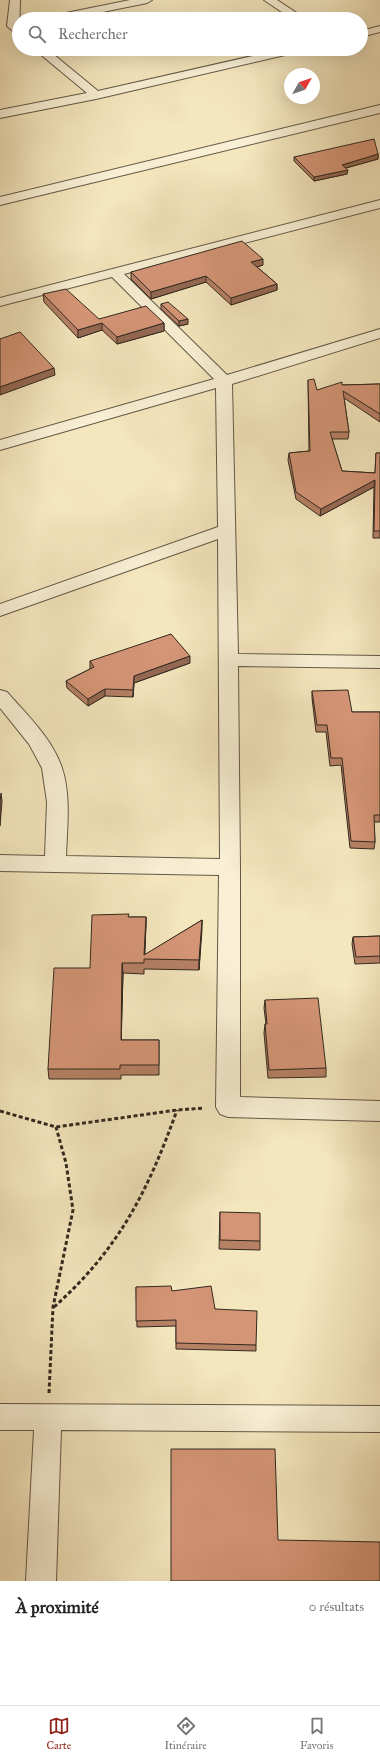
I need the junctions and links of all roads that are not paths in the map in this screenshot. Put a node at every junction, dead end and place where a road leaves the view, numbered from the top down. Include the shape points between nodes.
1 (15, 0) edge
2 (147, 0) edge
3 (269, 0) edge
4 (16, 12) edge
5 (86, 12) edge
6 (289, 12) edge
7 (12, 28) edge
8 (380, 28) edge
9 (0, 29) edge
10 (368, 32) edge
11 (49, 56) edge
12 (267, 56) edge
13 (96, 95) junction
14 (380, 109) edge
15 (0, 114) edge
16 (0, 201) edge
17 (380, 204) edge
18 (114, 272) junction
19 (0, 302) edge
20 (380, 333) edge
21 (224, 381) junction
22 (0, 445) edge
23 (226, 530) junction
24 (0, 610) edge
25 (229, 660) junction
26 (380, 662) edge
27 (0, 696) edge
28 (0, 863) edge
29 (56, 863) junction
30 (230, 867) junction
31 (380, 1111) edge
32 (0, 1417) edge
33 (48, 1417) junction
34 (380, 1419) edge
35 (41, 1581) edge

1 - 4 street
2 - 5 street
3 - 6 street
7 - 9 street
8 - 10 street
11 - 13 street
12 - 13 street
13 - 15 street
14 - 16 street
17 - 18 street
18 - 19 street
18 - 21 street
20 - 21 street
21 - 22 street
21 - 23 street
23 - 24 street
23 - 25 street
25 - 26 street
25 - 30 street
27 - 29 street via 34,737 52,768 56,784
28 - 29 street
29 - 30 street
30 - 31 street via 228,1107
32 - 33 street
33 - 34 street
33 - 35 street

